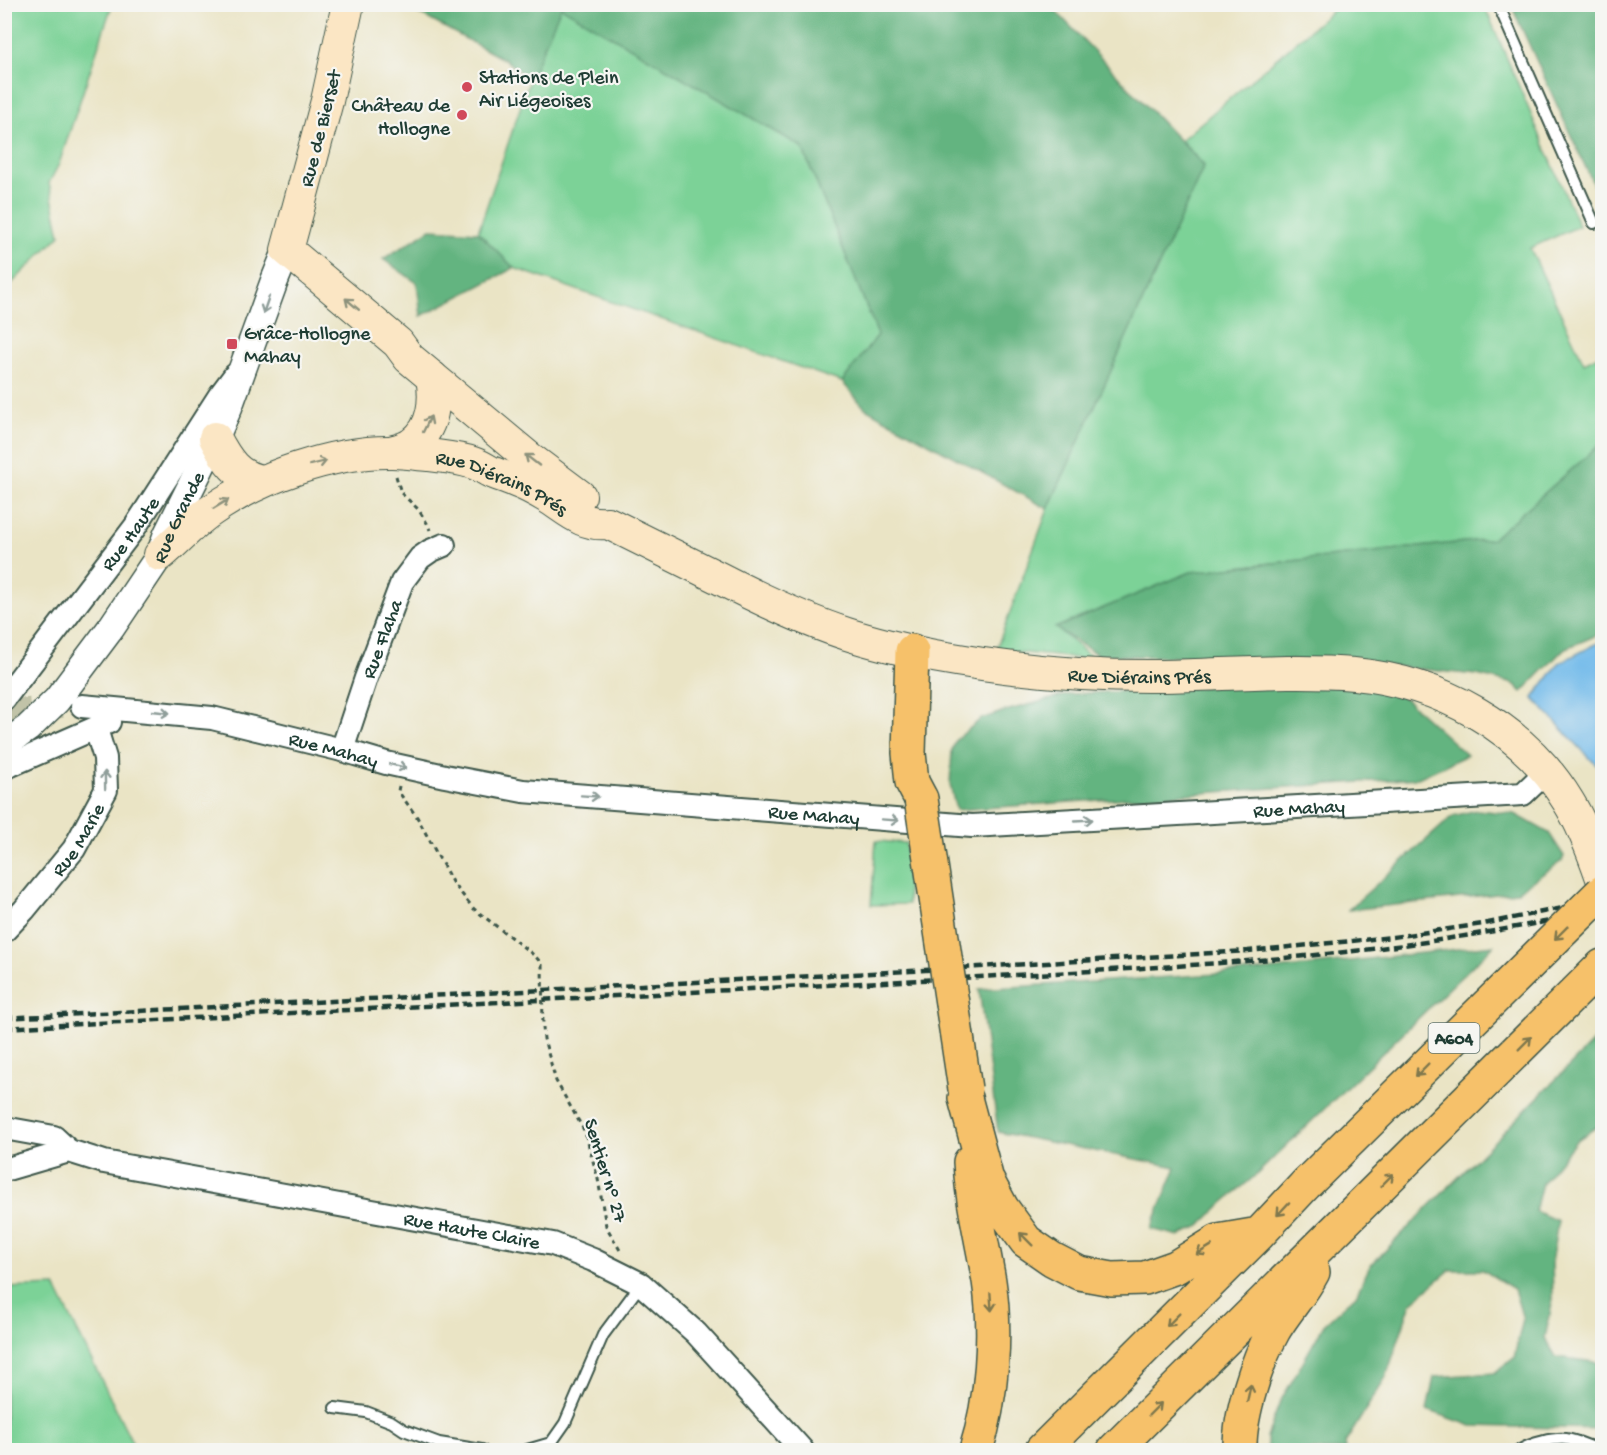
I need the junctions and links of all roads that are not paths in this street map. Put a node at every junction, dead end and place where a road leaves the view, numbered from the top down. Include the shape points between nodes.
1 (348, 4) edge
2 (1498, 4) edge
3 (1594, 223) dead end
4 (287, 250) junction
5 (247, 360) junction
6 (432, 377) junction
7 (215, 438) junction
8 (391, 452) junction
9 (263, 481) junction
10 (608, 523) junction
11 (444, 545) dead end
12 (160, 555) junction
13 (923, 653) junction
14 (6, 706) edge
15 (82, 706) tunnel mouth
16 (125, 711) junction
17 (96, 729) junction
18 (4, 745) edge
19 (342, 750) junction
20 (4, 768) edge
21 (1546, 772) junction
22 (1602, 878) edge
23 (1602, 892) edge
24 (4, 931) edge
25 (1602, 966) edge
26 (965, 1094) junction
27 (4, 1128) edge
28 (69, 1151) junction
29 (4, 1170) edge
30 (1341, 1226) junction
31 (1259, 1234) junction
32 (641, 1284) junction
33 (335, 1408) dead end
34 (482, 1450) edge
35 (527, 1450) edge
36 (802, 1450) edge
37 (976, 1450) edge
38 (1042, 1450) edge
39 (1114, 1450) edge
40 (1240, 1450) edge
41 (1520, 1450) edge
42 (1596, 1450) edge

1 - 4 main road, Rue de Bierset
2 - 3 lane
4 -> 5 street, Rue Grande
6 -> 4 main road, Rue Diérains Prés via 398,343
5 - 7 street, Rue Grande
5 - 14 street, Rue Haute via 135,527
8 -> 6 main road, Rue Diérains Prés via 413,443 430,423
10 -> 6 main road, Rue Diérains Prés via 598,507 554,477
7 - 9 main road via 235,469
7 - 12 street, Rue Grande
9 -> 8 main road, Rue Diérains Prés via 339,458
8 - 10 main road, Rue Diérains Prés via 474,463 533,489 587,522
12 -> 9 main road, Rue Diérains Prés via 192,524
10 - 13 main road, Rue Diérains Prés via 802,617 848,635
11 - 19 street, Rue Flaha via 420,558 402,582
12 - 18 street, Rue Grande via 57,700
13 - 21 main road, Rue Diérains Prés via 1008,668 1110,676 1282,673 1374,677 1425,689 1465,707 1517,742
13 - 26 highway, bridge via 920,788
15 - 16 street, Rue Mahay
16 - 17 street
16 -> 19 street, Rue Mahay via 212,718
17 - 20 street
24 -> 17 street, Rue Marie via 74,849 106,790 105,758
19 -> 21 street, Rue Mahay via 523,791 972,826 1523,794
21 - 22 main road, Rue Diérains Prés via 1569,803
23 -> 31 highway, A604, bridge
30 -> 25 highway, A604
31 -> 26 highway via 1218,1241 1176,1267 1145,1278 1079,1273 1026,1241 1002,1208 987,1180
26 -> 37 highway via 975,1210 990,1283 993,1332 990,1392
27 - 28 street, Rue Haute Claire via 54,1137
28 - 29 street
28 - 32 street, Rue Haute Claire via 104,1162 553,1244
39 -> 30 highway, A604
40 -> 30 highway via 1252,1378 1274,1330
31 -> 38 highway, A604
32 - 35 lane via 603,1335 565,1423 551,1443
32 - 36 street, Rue Haute Claire via 696,1333
33 - 34 lane via 366,1412 439,1443
41 - 42 lane via 1549,1440 1568,1439

